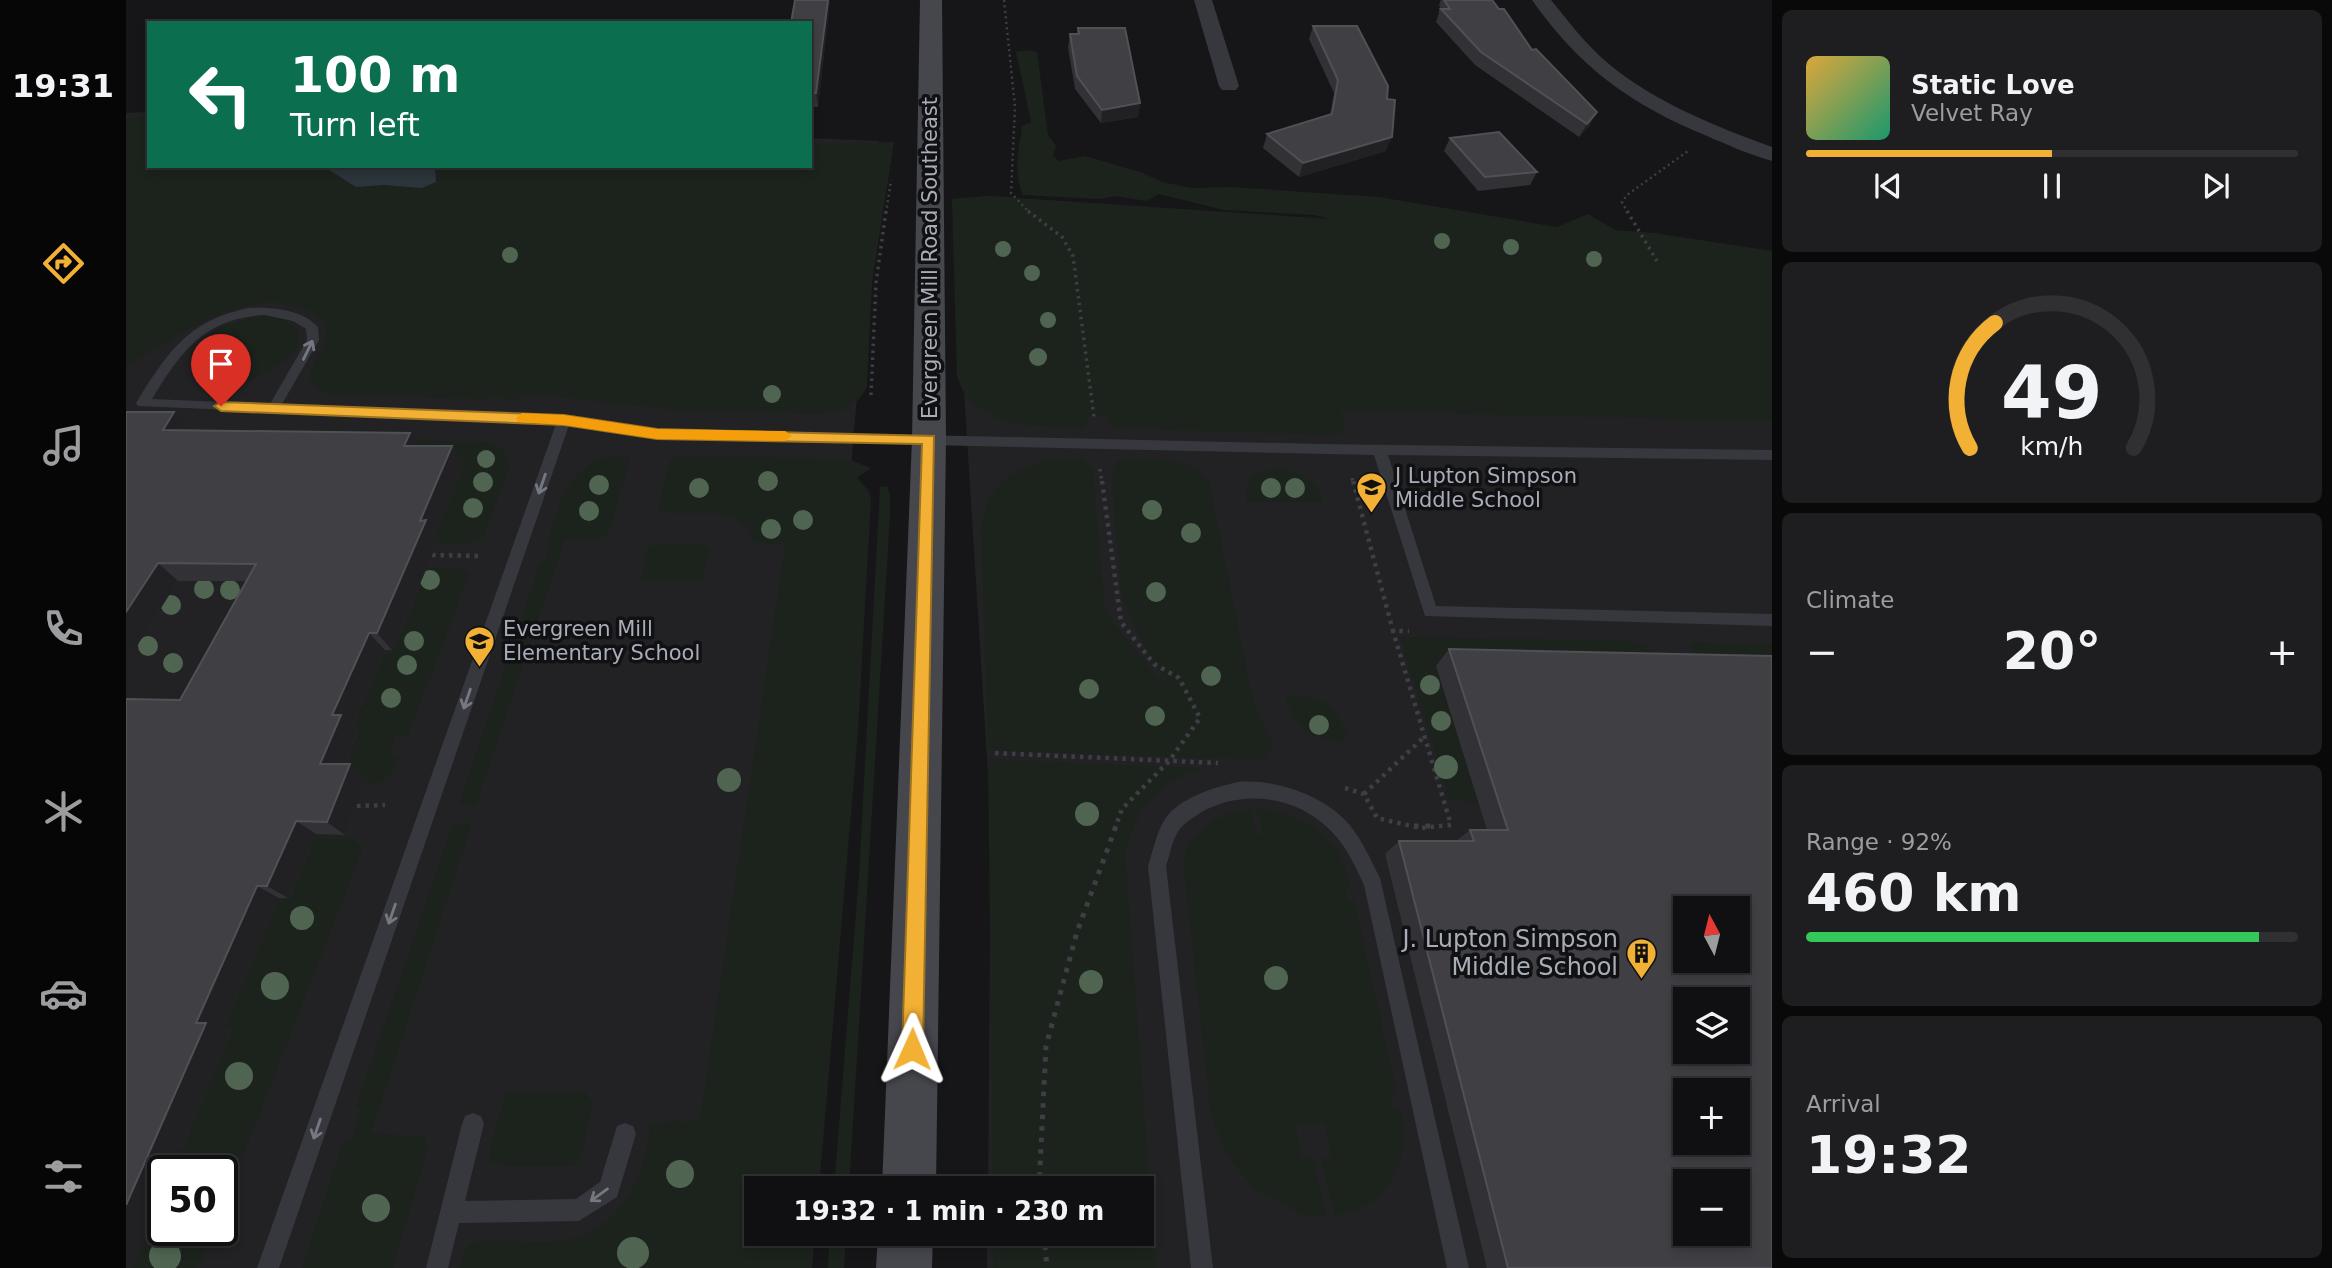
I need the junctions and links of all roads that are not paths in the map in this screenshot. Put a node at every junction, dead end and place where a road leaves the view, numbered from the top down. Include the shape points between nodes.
1 (931, 0) edge
2 (1203, 0) edge
3 (1541, 0) edge
4 (1229, 86) dead end
5 (1772, 154) edge
6 (273, 408) junction
7 (564, 420) junction
8 (929, 439) junction
9 (1379, 449) junction
10 (1772, 455) edge
11 (1772, 620) edge
12 (473, 1124) dead end
13 (625, 1134) dead end
14 (909, 1176) edge
15 (452, 1212) junction
16 (905, 1246) edge
17 (268, 1268) edge
18 (437, 1268) edge
19 (904, 1268) edge
20 (1202, 1268) edge
21 (1458, 1268) edge

1 - 8 main road, Evergreen Mill Road Southeast
2 - 4 street
3 - 5 street via 1604,70 1669,111
6 -> 6 lane via 313,340 312,327 286,312 234,314 188,339 143,403
6 - 7 lane
7 - 8 lane via 657,434
7 -> 17 lane
8 - 9 lane
8 - 14 main road, Evergreen Mill Road Southeast
9 - 10 lane
9 - 11 lane via 1430,612
12 - 15 lane
13 -> 15 lane via 609,1189 579,1210
15 - 18 lane
16 - 19 main road
20 - 21 lane via 1157,866 1174,822 1202,803 1238,789 1303,802 1336,823 1373,884

